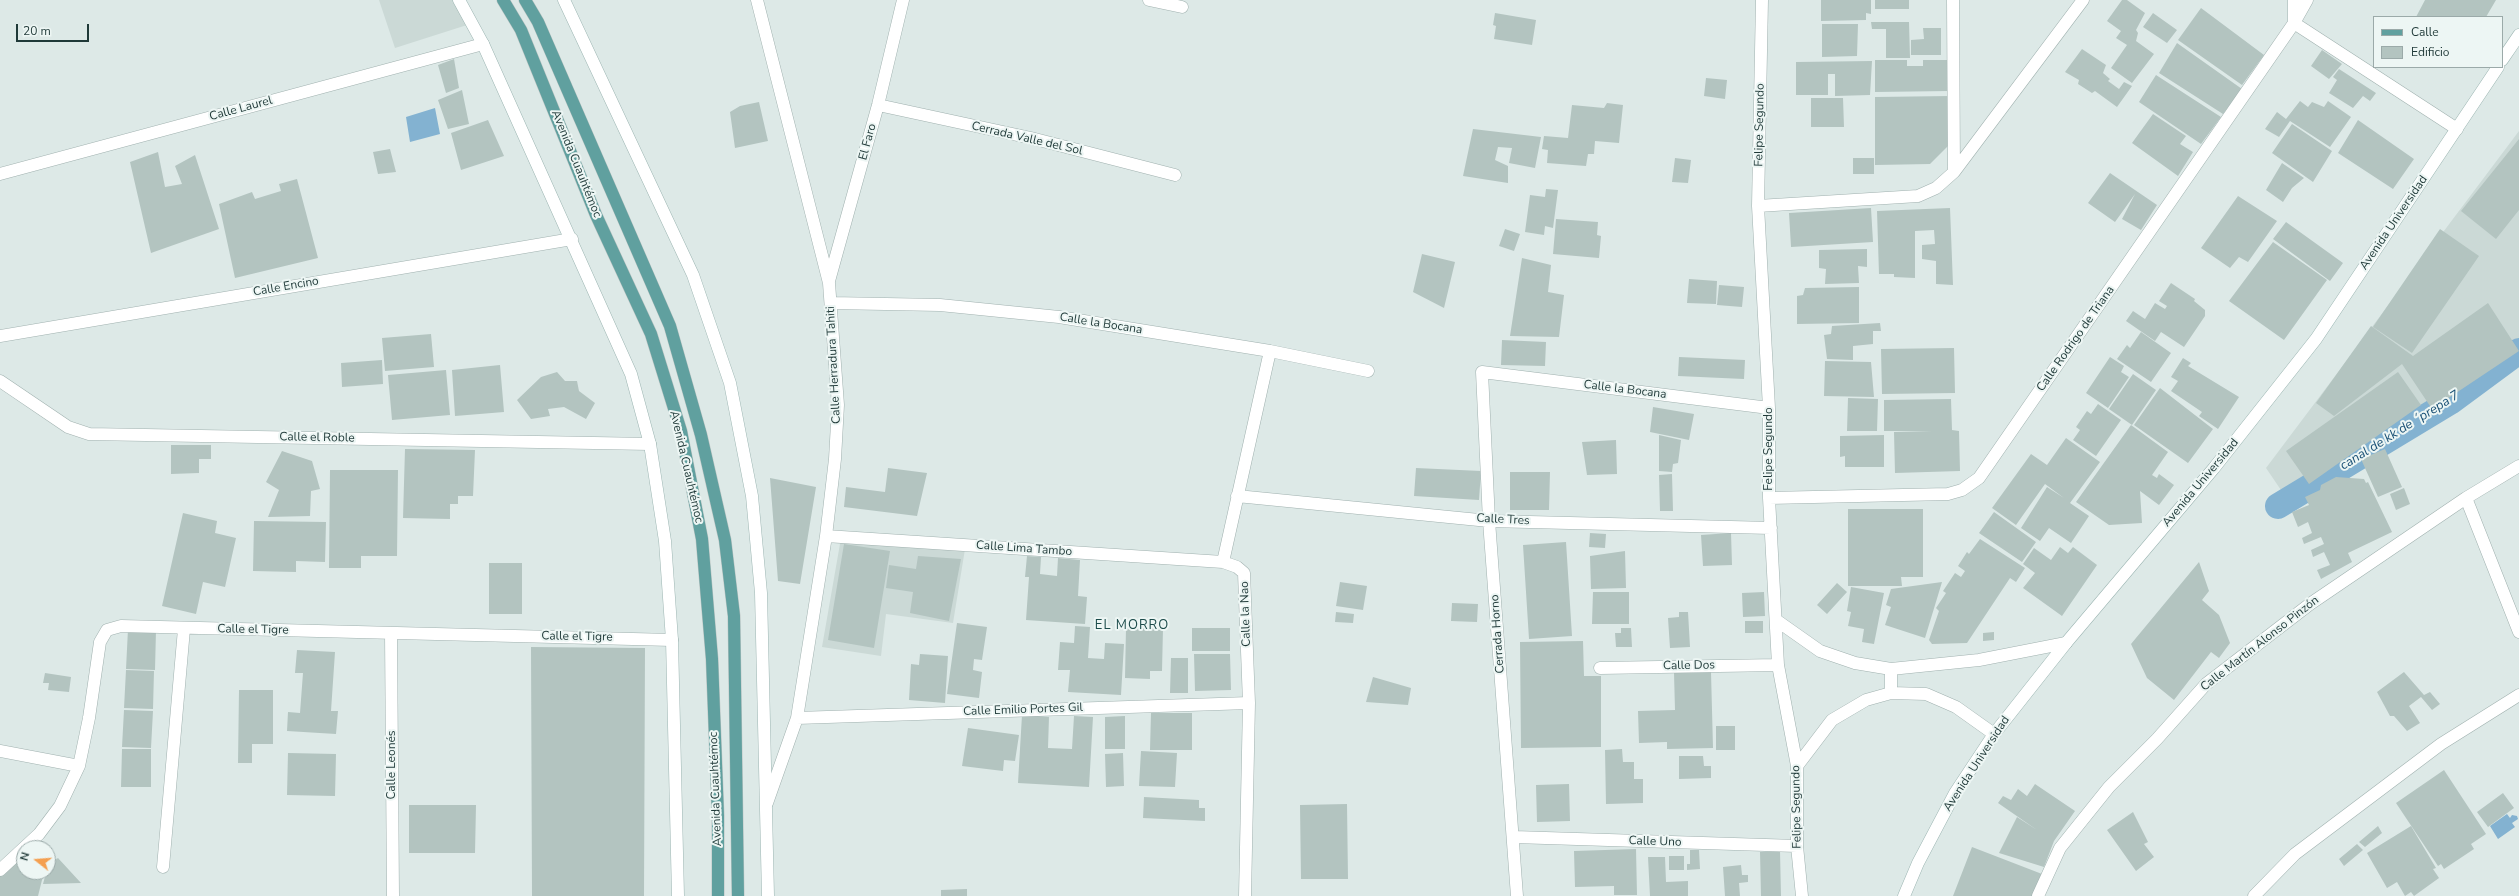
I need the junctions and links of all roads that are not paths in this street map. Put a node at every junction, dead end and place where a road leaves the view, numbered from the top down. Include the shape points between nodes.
1 (459, 0) edge
2 (503, 0) edge
3 (525, 0) edge
4 (564, 0) edge
5 (757, 0) edge
6 (903, 0) edge
7 (1149, 0) edge
8 (1762, 0) edge
9 (1953, 0) edge
10 (2083, 0) edge
11 (2294, 0) edge
12 (2307, 0) edge
13 (1182, 7) dead end
14 (2294, 23) junction
15 (2519, 34) edge
16 (483, 44) junction
17 (2503, 58) edge
18 (2497, 68) edge
19 (878, 105) junction
20 (2457, 129) junction
21 (1954, 172) junction
22 (0, 174) edge
23 (1175, 175) dead end
24 (1758, 206) junction
25 (572, 239) junction
26 (828, 283) junction
27 (831, 303) junction
28 (0, 336) edge
29 (1270, 351) junction
30 (1368, 371) dead end
31 (1482, 372) joint
32 (0, 381) edge
33 (1769, 408) junction
34 (650, 444) junction
35 (2519, 466) edge
36 (1237, 496) junction
37 (1769, 498) junction
38 (2466, 498) junction
39 (1489, 520) junction
40 (1771, 528) junction
41 (826, 536) junction
42 (1223, 562) junction
43 (1776, 620) junction
44 (184, 629) junction
45 (2519, 632) edge
46 (391, 633) junction
47 (672, 640) junction
48 (2066, 643) junction
49 (1778, 665) junction
50 (1600, 668) dead end
51 (1891, 669) junction
52 (1891, 693) junction
53 (2519, 695) edge
54 (1249, 703) junction
55 (797, 718) junction
56 (1994, 734) junction
57 (0, 750) edge
58 (79, 766) junction
59 (1797, 766) junction
60 (767, 803) junction
61 (1514, 837) junction
62 (1797, 846) junction
63 (163, 867) dead end
64 (0, 870) edge
65 (393, 896) edge
66 (678, 896) edge
67 (718, 896) edge
68 (738, 896) edge
69 (768, 896) edge
70 (1244, 896) edge
71 (1517, 896) edge
72 (1802, 896) edge
73 (1904, 896) edge
74 (2038, 896) edge
75 (2254, 896) edge

1 - 16 street
2 - 67 main road, Avenida Cuauhtémoc via 521,30 596,215 651,334 681,431 702,539 712,659 718,816
3 - 68 main road, Avenida Cuauhtémoc via 538,22 670,326 703,442 725,540 734,616
4 - 60 street via 693,275 730,383 752,496 761,593
5 - 26 street, Calle Herradura Tahiti
6 - 19 street, El Faro
7 - 13 street
8 - 24 street, Felipe Segundo
9 - 21 street
10 - 21 street
11 - 14 street
12 - 14 street, Calle Rodrigo de Triana
14 - 20 street
14 - 37 street, Calle Rodrigo de Triana via 1979,478 1962,490 1948,494
15 - 17 street
16 - 22 street, Calle Laurel
16 - 25 street
18 - 20 street, Avenida Universidad
19 - 23 street, Cerrada Valle del Sol via 1031,138
19 - 26 street, El Faro
20 - 48 street, Avenida Universidad via 2316,339 2214,468
21 - 24 street via 1936,188 1918,196
24 - 33 street, Felipe Segundo
25 - 28 street, Calle Encino
25 - 34 street via 631,374
26 - 27 street, Calle Herradura Tahiti
27 - 29 street, Calle la Bocana via 940,305 1059,317
27 - 41 street, Calle Herradura Tahiti via 838,405
29 - 30 street, Calle la Bocana
29 - 36 street
31 - 33 street, Calle la Bocana
31 - 39 street, Cerrada Horno
32 - 34 street, Calle el Roble via 68,427 89,434
33 - 37 street, Felipe Segundo
34 - 47 street via 665,542
35 - 38 street, Calle Martín Alonso Pinzón
36 - 39 street, Calle Tres
36 - 42 street
37 - 40 street, Felipe Segundo
38 - 45 street
38 - 74 street, Calle Martín Alonso Pinzón via 2310,604 2206,684 2157,739 2109,787 2065,842
39 - 40 street, Calle Tres
39 - 61 street, Cerrada Horno
40 - 43 street, Felipe Segundo
41 - 42 street, Calle Lima Tambo
41 - 55 street, Calle Herradura Tahiti
42 - 54 street, Calle la Nao via 1236,566 1244,573
43 - 49 street, Felipe Segundo
43 - 51 street via 1820,651 1855,662
44 - 46 street, Calle el Tigre
44 - 58 street, Calle el Tigre via 121,626 107,630 100,642
44 - 63 street
46 - 47 street, Calle el Tigre
46 - 65 street, Calle Leonés
47 - 66 street
48 - 51 street via 1979,660
48 - 56 street, Avenida Universidad
49 - 50 street, Calle Dos
49 - 59 street, Felipe Segundo
51 - 52 street
52 - 56 street via 1926,694 1956,707
52 - 59 street via 1866,700 1832,720
53 - 75 street via 2441,744 2295,854
54 - 55 street, Calle Emilio Portes Gil
54 - 70 street, Calle la Nao
55 - 60 street, Calle Herradura Tahiti
56 - 73 street, Avenida Universidad via 1955,793 1918,863
57 - 58 street
58 - 64 street, Calle el Tigre via 60,806 39,834
59 - 62 street, Felipe Segundo
60 - 69 street
61 - 62 street, Calle Uno
61 - 71 street, Cerrada Horno
62 - 72 street, Felipe Segundo

